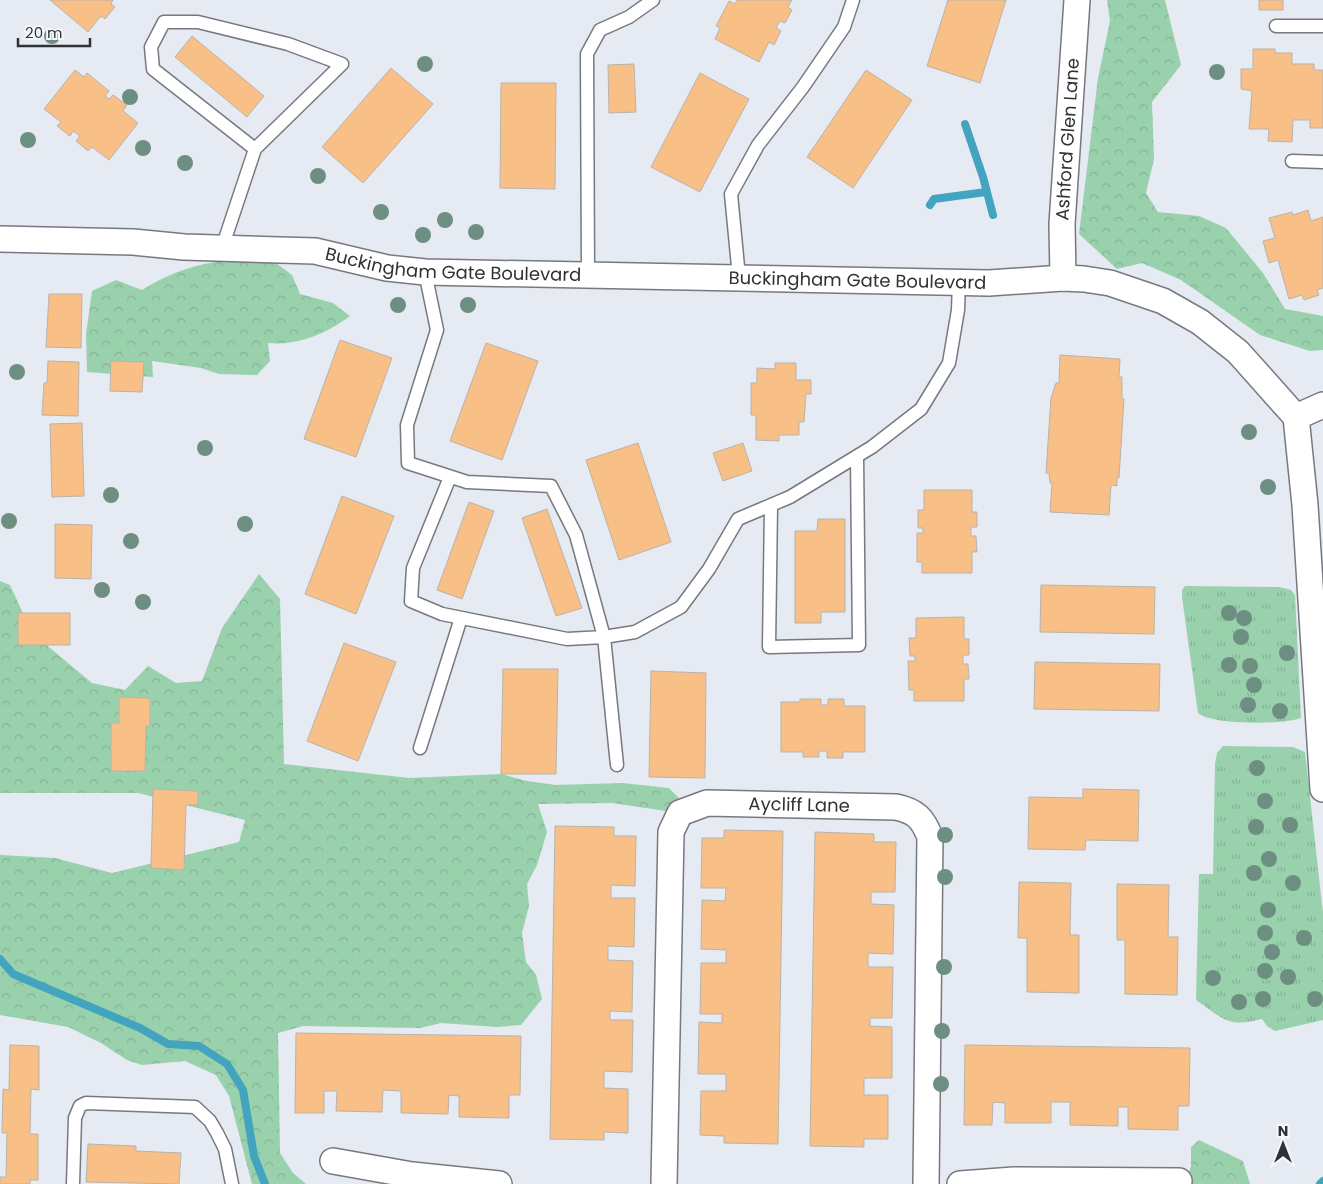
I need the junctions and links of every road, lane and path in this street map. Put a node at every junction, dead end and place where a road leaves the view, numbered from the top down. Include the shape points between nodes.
1 (653, 0) edge
2 (853, 0) edge
3 (1076, 0) edge
4 (1276, 26) dead end
5 (1323, 26) edge
6 (255, 149) junction
7 (1292, 161) dead end
8 (1323, 162) edge
9 (0, 239) edge
10 (222, 248) junction
11 (425, 272) junction
12 (588, 275) junction
13 (740, 277) junction
14 (1063, 278) junction
15 (959, 282) junction
16 (1323, 405) edge
17 (1296, 417) junction
18 (857, 456) junction
19 (450, 477) junction
20 (771, 505) junction
21 (461, 618) junction
22 (604, 636) junction
23 (420, 748) dead end
24 (617, 766) dead end
25 (1323, 789) edge
26 (333, 1161) dead end
27 (400, 1178) edge
28 (1180, 1181) dead end
29 (1019, 1182) edge
30 (73, 1184) edge
31 (232, 1184) edge
32 (499, 1184) edge
33 (664, 1184) edge
34 (926, 1184) edge
35 (960, 1184) edge

1 - 12 lane via 629,17 600,30 587,54
2 - 13 lane via 844,28 758,146 731,194
3 - 14 street, Ashford Glen Lane via 1062,224
4 - 5 lane
6 - 6 lane via 153,69 151,47 164,22 207,24 288,44 342,64
6 - 10 lane
7 - 8 lane
9 - 10 street, Buckingham Gate Boulevard
10 - 11 street, Buckingham Gate Boulevard via 315,251 386,268
11 - 12 street, Buckingham Gate Boulevard
11 - 19 lane via 437,330 407,425 408,463
12 - 13 street, Buckingham Gate Boulevard
13 - 15 street, Buckingham Gate Boulevard
14 - 15 street, Buckingham Gate Boulevard
14 - 17 street, Buckingham Gate Boulevard via 1110,283 1144,294 1200,322 1238,352
15 - 18 lane via 949,363 921,409
16 - 17 street
17 - 25 street via 1306,505
18 - 20 lane
18 - 20 lane via 859,645 769,647
19 - 21 lane via 413,568 411,601
19 - 22 lane via 467,482 551,486 576,535
20 - 22 lane via 738,519 709,569 681,607 635,632
21 - 22 lane via 567,639
21 - 23 lane
22 - 24 lane
26 - 27 street
27 - 32 street
28 - 29 street
29 - 35 street
30 - 31 lane via 75,1118 80,1106 86,1103 195,1107 210,1121 225,1149
33 - 34 street, Aycliff Lane via 671,832 680,813 707,803 896,807 910,810 924,821 930,837

